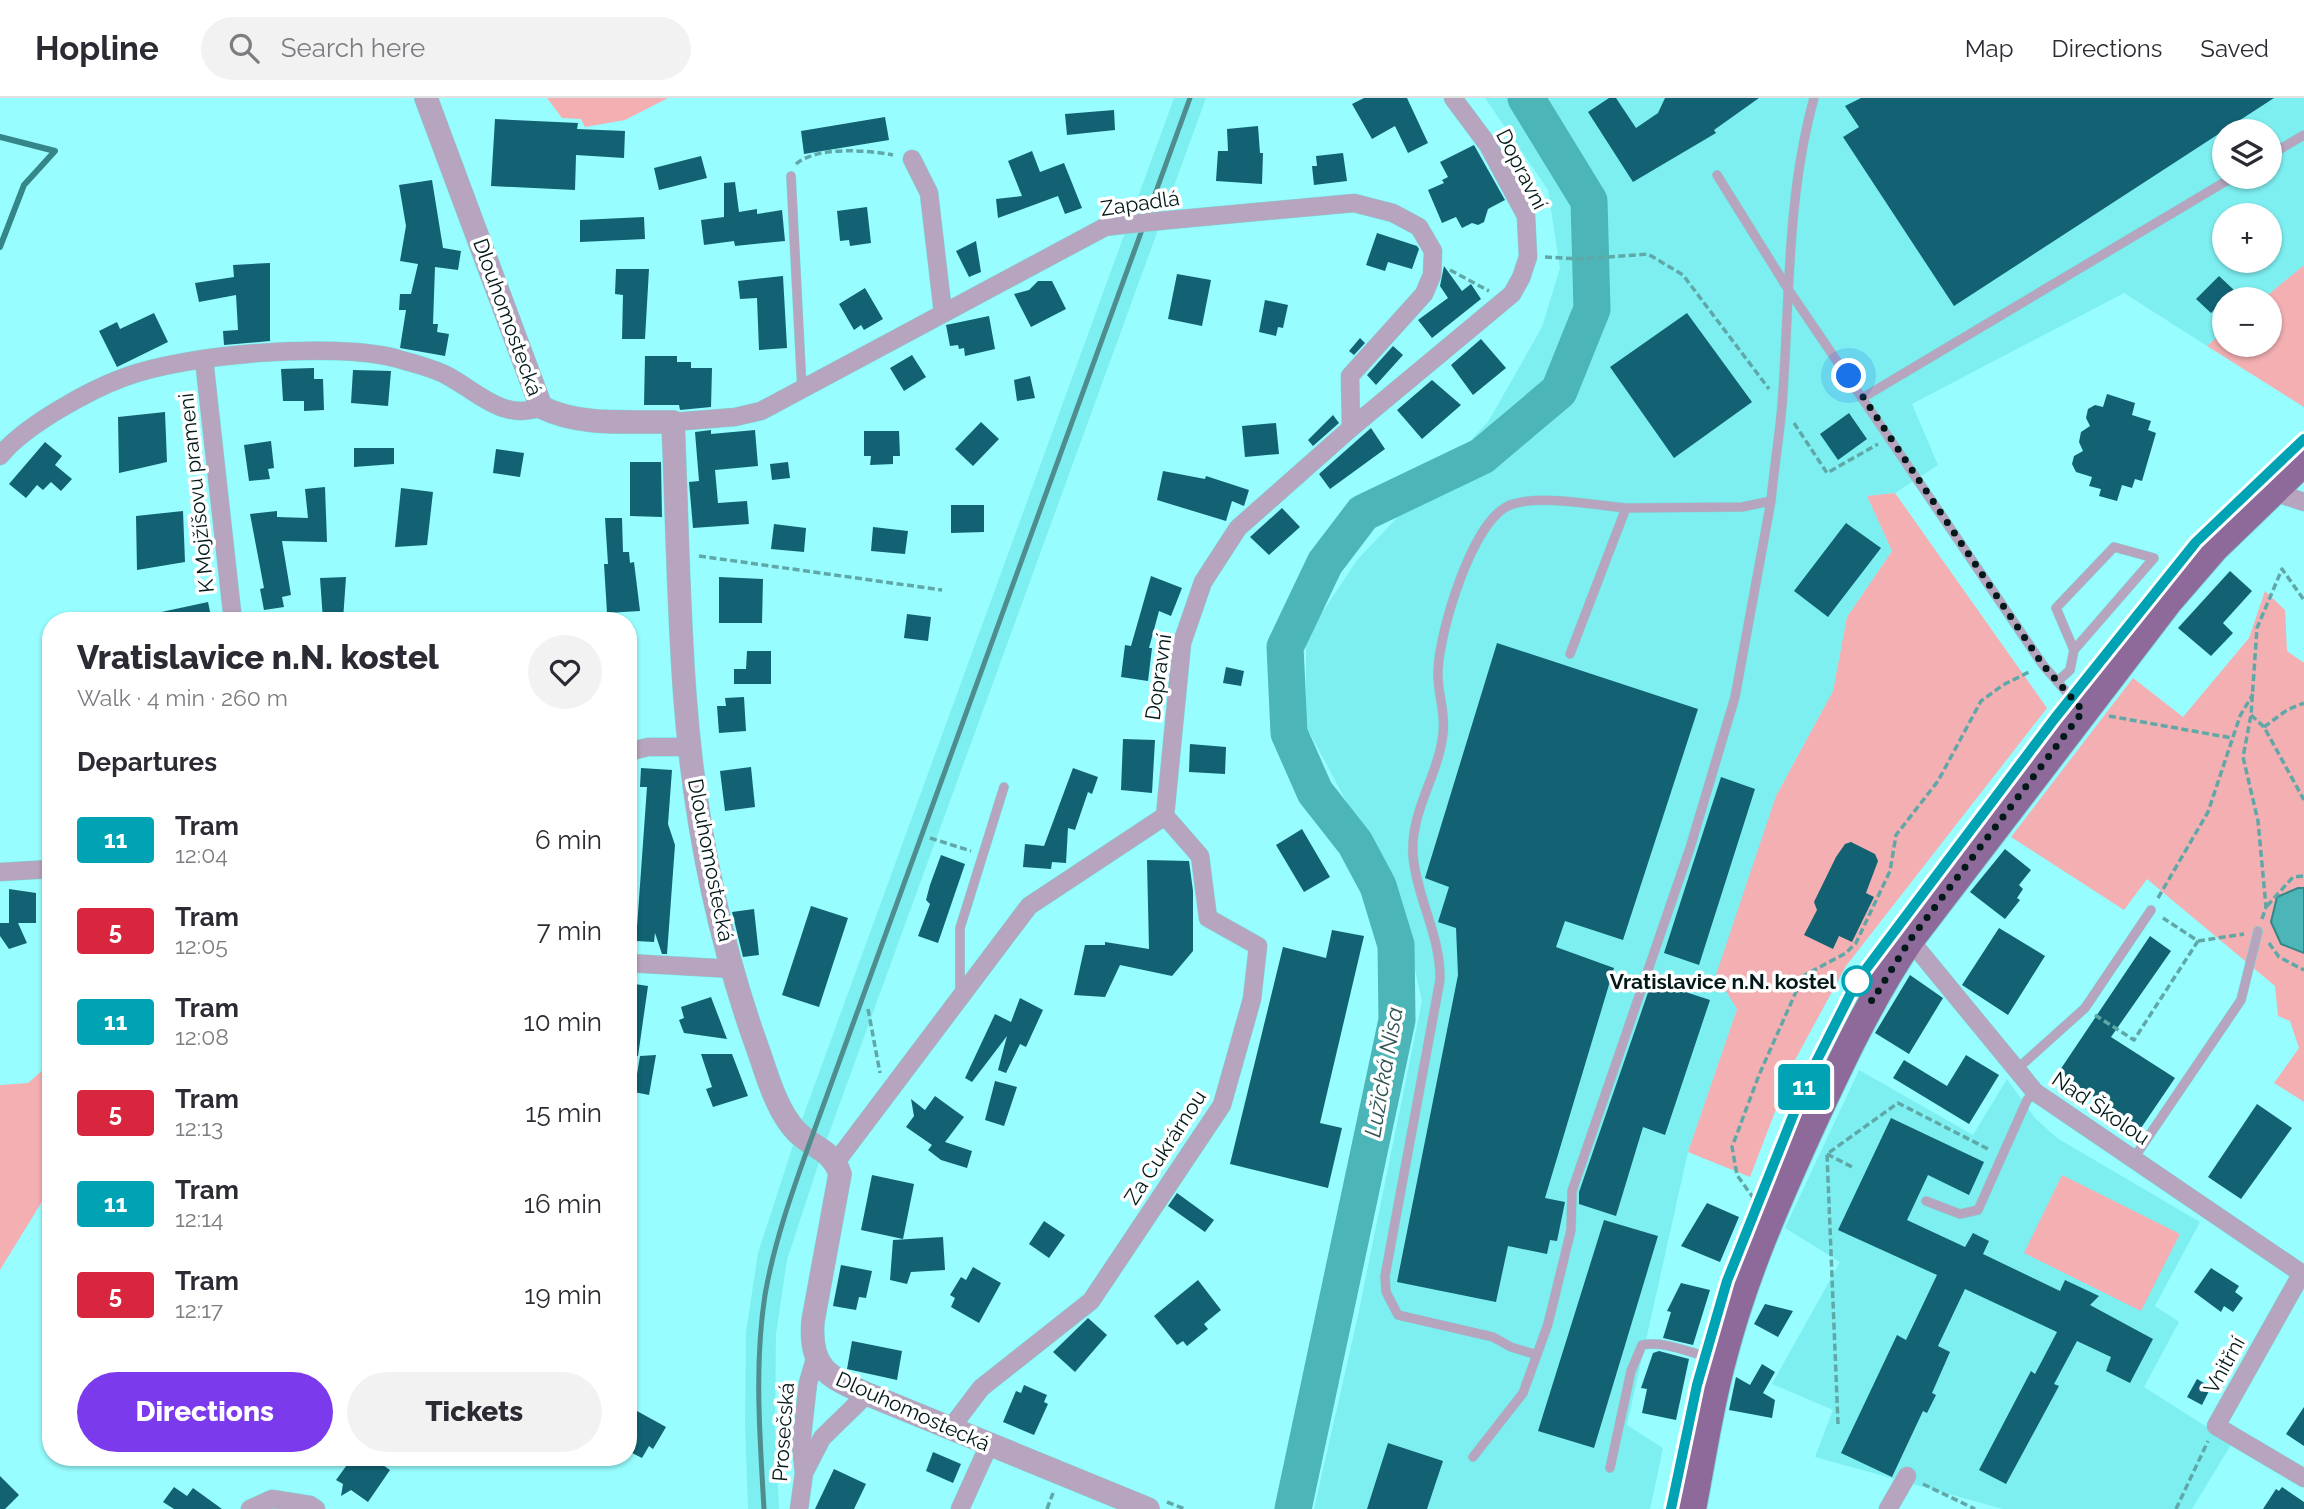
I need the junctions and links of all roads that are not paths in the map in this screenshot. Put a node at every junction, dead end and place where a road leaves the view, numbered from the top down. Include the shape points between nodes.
1 (426, 98) edge
2 (1453, 98) edge
3 (1814, 98) edge
4 (2304, 135) edge
5 (2282, 148) edge
6 (912, 159) road end
7 (1717, 174) dead end
8 (791, 176) road end
9 (2213, 189) edge
10 (1788, 289) junction
11 (943, 313) junction
12 (204, 359) junction
13 (802, 390) junction
14 (1864, 397) junction
15 (541, 407) junction
16 (673, 422) junction
17 (1351, 428) junction
18 (0, 456) edge
19 (2304, 463) edge
20 (2271, 491) junction
21 (1770, 501) junction
22 (2304, 502) edge
23 (1626, 508) junction
24 (232, 612) edge
25 (2074, 650) junction
26 (1570, 654) dead end
27 (2058, 681) junction
28 (2083, 711) junction
29 (691, 747) junction
30 (637, 750) edge
31 (1004, 787) dead end
32 (1165, 816) junction
33 (42, 870) edge
34 (0, 872) edge
35 (2151, 911) road end
36 (2258, 931) road end
37 (1910, 940) junction
38 (637, 964) edge
39 (733, 969) junction
40 (960, 994) junction
41 (2015, 1071) junction
42 (2035, 1092) junction
43 (2134, 1158) junction
44 (836, 1162) junction
45 (1926, 1201) dead end
46 (2303, 1274) edge
47 (1537, 1355) junction
48 (815, 1359) junction
49 (1722, 1359) junction
50 (867, 1394) junction
51 (950, 1429) junction
52 (989, 1445) junction
53 (1473, 1457) dead end
54 (1610, 1468) dead end
55 (804, 1473) junction
56 (1908, 1476) road end
57 (2304, 1478) edge
58 (250, 1509) edge
59 (316, 1509) edge
60 (799, 1509) edge
61 (960, 1509) edge
62 (1148, 1509) edge
63 (1692, 1509) edge
64 (1888, 1509) edge

1 - 15 street, Dlouhomostecká
2 - 17 street, Dopravní via 1488,145 1526,216 1528,257 1512,294
3 - 10 lane via 1801,146
4 - 5 lane
6 - 11 street via 929,193
7 - 10 lane
8 - 13 lane
9 - 14 lane
10 - 14 lane
10 - 21 lane via 1782,407
11 - 13 street, Zapadlá
11 - 17 street, Zapadlá, bridge via 1105,227 1354,203 1393,213 1419,227 1433,251 1432,275 1424,294 1350,376
12 - 15 street, K Mojžíšovu prameni via 350,351 444,374 474,395 513,413
12 - 18 street, K Mojžíšovu prameni via 126,376 49,416
12 - 24 street, K Mojžíšovu prameni
13 - 16 street, Zapadlá via 761,411
14 - 27 lane
15 - 16 street, Dlouhomostecká via 583,420
16 - 29 street, Dlouhomostecká
17 - 32 street, Dopravní via 1238,528 1203,582 1182,643
19 - 20 main road
20 - 22 street
20 - 28 main road via 2208,555
21 - 23 lane via 1742,507
21 - 47 lane via 1735,697 1689,848 1572,1191 1571,1230
23 - 26 lane
23 - 47 lane via 1524,502 1495,515 1482,531 1441,644 1437,670 1443,736 1415,821 1413,858 1437,940 1440,980 1386,1293 1398,1315 1493,1337
25 - 25 lane via 2109,609 2154,558 2114,547 2056,608
25 - 27 lane via 2070,670
27 - 28 lane
28 - 37 main road
29 - 30 street
29 - 39 street, Dlouhomostecká via 716,909
31 - 40 lane via 960,928
32 - 40 street via 1029,906
32 - 51 street, Za Cukrárnou via 1200,856 1208,918 1258,946 1252,999 1222,1105 1091,1301 981,1388
33 - 34 street
35 - 41 lane via 2085,1008
36 - 43 lane via 2241,1000
37 - 41 street, Nad Školou
37 - 49 main road via 1850,1041 1773,1210
38 - 39 street
39 - 44 street, Dlouhomostecká via 759,1054 785,1116 796,1131
40 - 44 street
41 - 42 street, Nad Školou
42 - 43 street, Nad Školou
42 - 45 lane via 2026,1100 1978,1210 1960,1214
43 - 46 street, Nad Školou
44 - 48 street, Dlouhomostecká via 840,1186 813,1321
46 - 57 street, Vnitřní via 2216,1426
47 - 53 lane via 1523,1393
48 - 50 street, Dlouhomostecká via 834,1377
48 - 55 street, Prosečská via 807,1383 801,1445
49 - 54 lane via 1656,1342 1642,1345 1631,1371
49 - 63 main road
50 - 51 street, Dlouhomostecká
50 - 55 street via 822,1438
51 - 52 street, Dlouhomostecká
52 - 61 street
52 - 62 street, Dlouhomostecká
55 - 60 street, Prosečská
56 - 64 street
58 - 59 street via 272,1499

